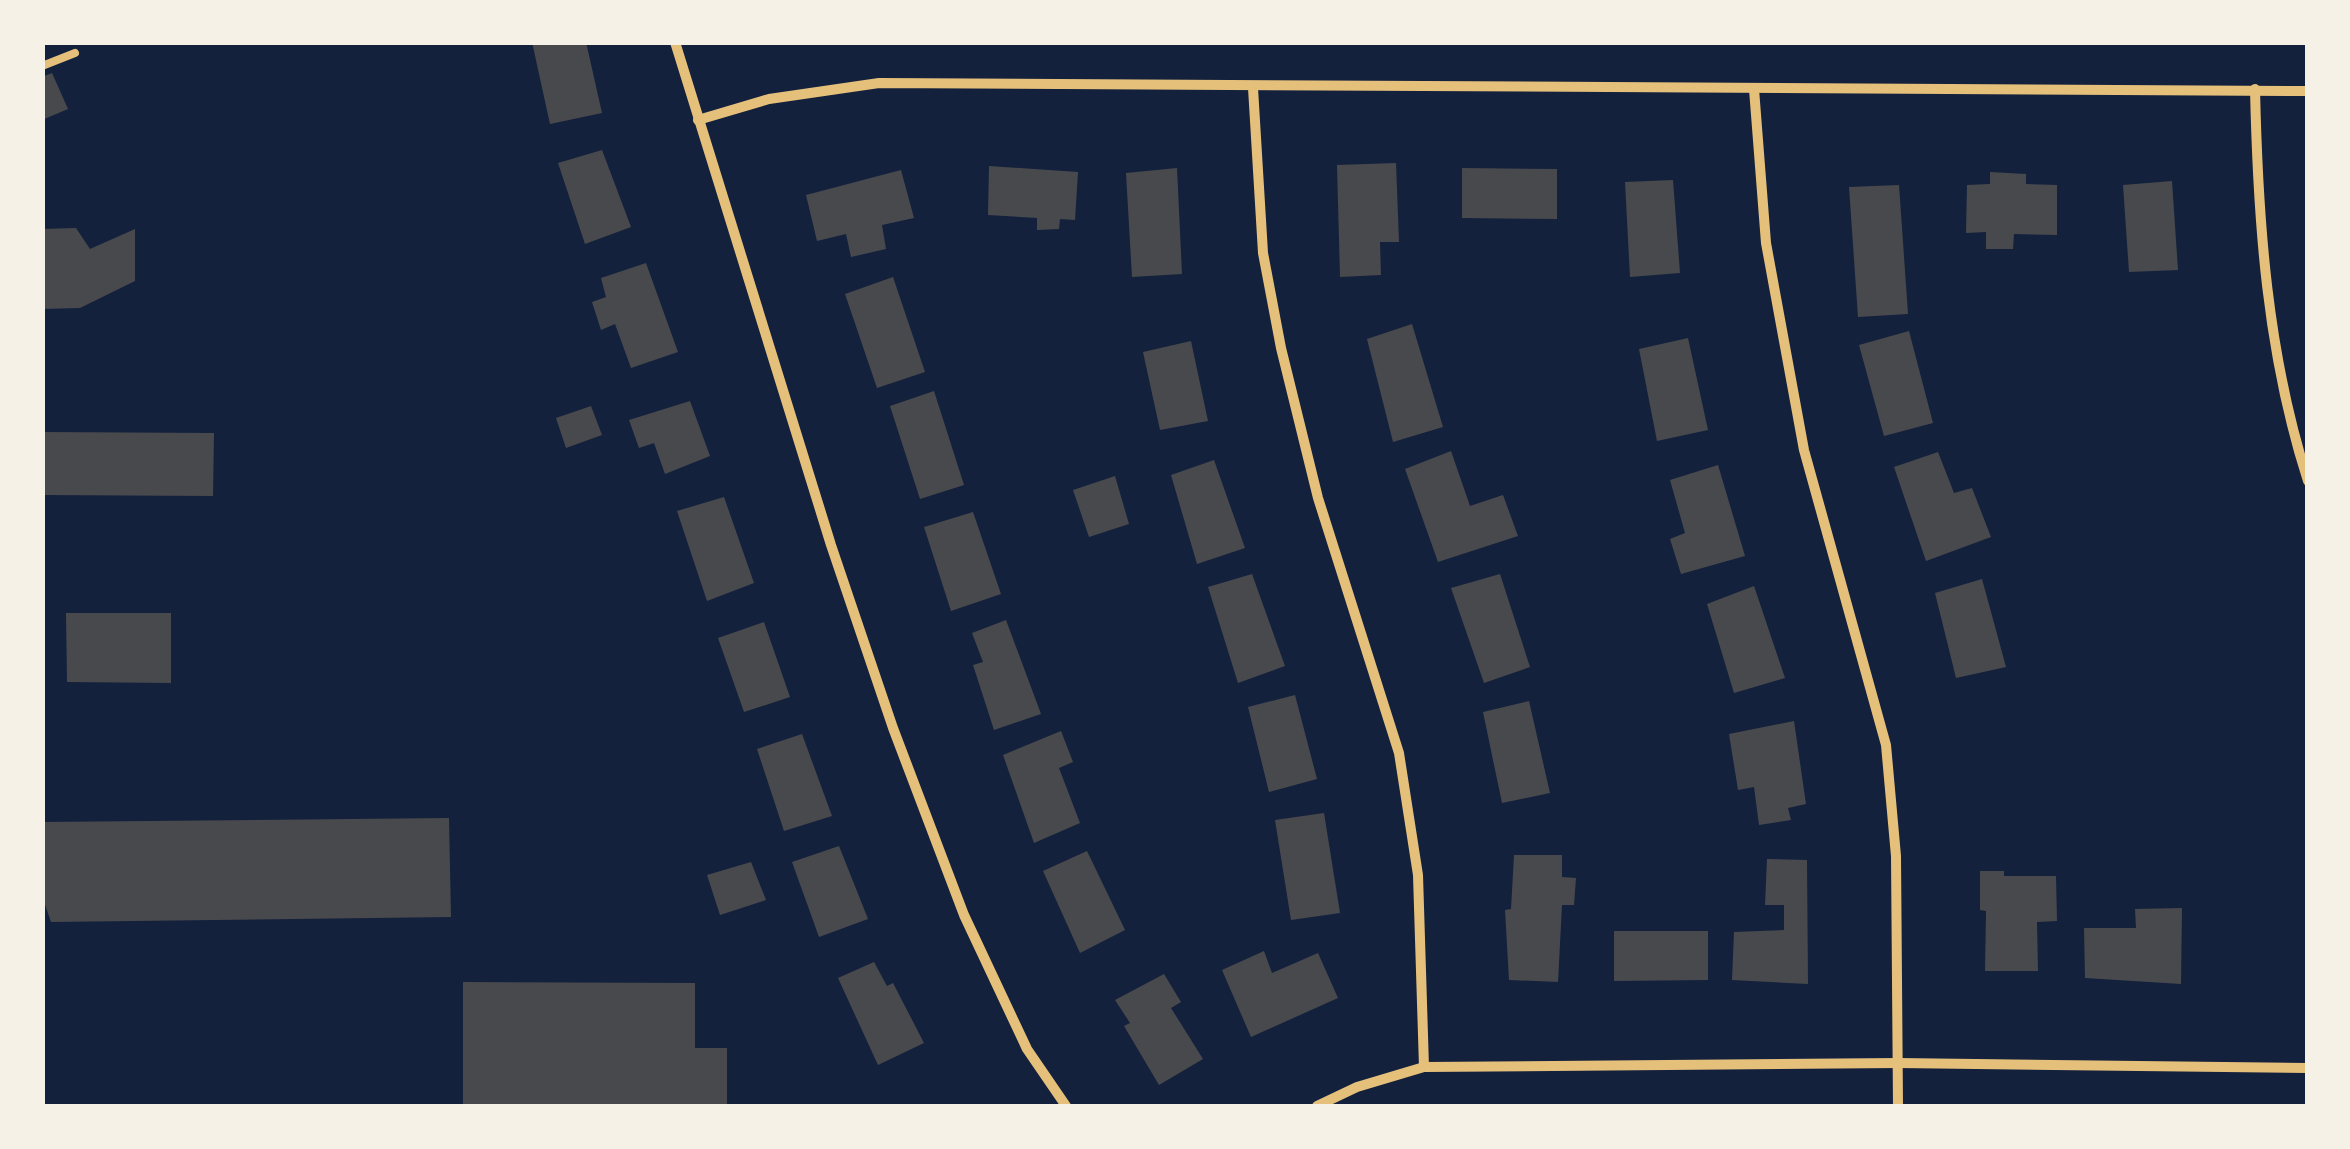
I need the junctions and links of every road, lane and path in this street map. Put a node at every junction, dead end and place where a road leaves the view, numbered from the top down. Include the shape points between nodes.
1 (675, 42) edge
2 (75, 54) dead end
3 (42, 66) edge
4 (1253, 88) junction
5 (1754, 89) junction
6 (2255, 89) junction
7 (2308, 91) edge
8 (698, 120) junction
9 (2308, 481) edge
10 (1898, 1063) junction
11 (1424, 1068) junction
12 (2308, 1068) edge
13 (1066, 1106) edge
14 (1317, 1106) edge
15 (1898, 1106) edge

1 - 8 street
2 - 3 lane
4 - 5 street
4 - 8 street via 879,82 769,99
4 - 11 street via 1264,253 1281,348 1318,498 1399,753 1418,876
5 - 6 street
5 - 10 street via 1766,243 1804,450 1886,745 1896,856
6 - 7 street
6 - 9 street via 2268,300
8 - 13 street via 906,762 964,915 1027,1050
10 - 11 street
10 - 12 street
10 - 15 street
11 - 14 street

